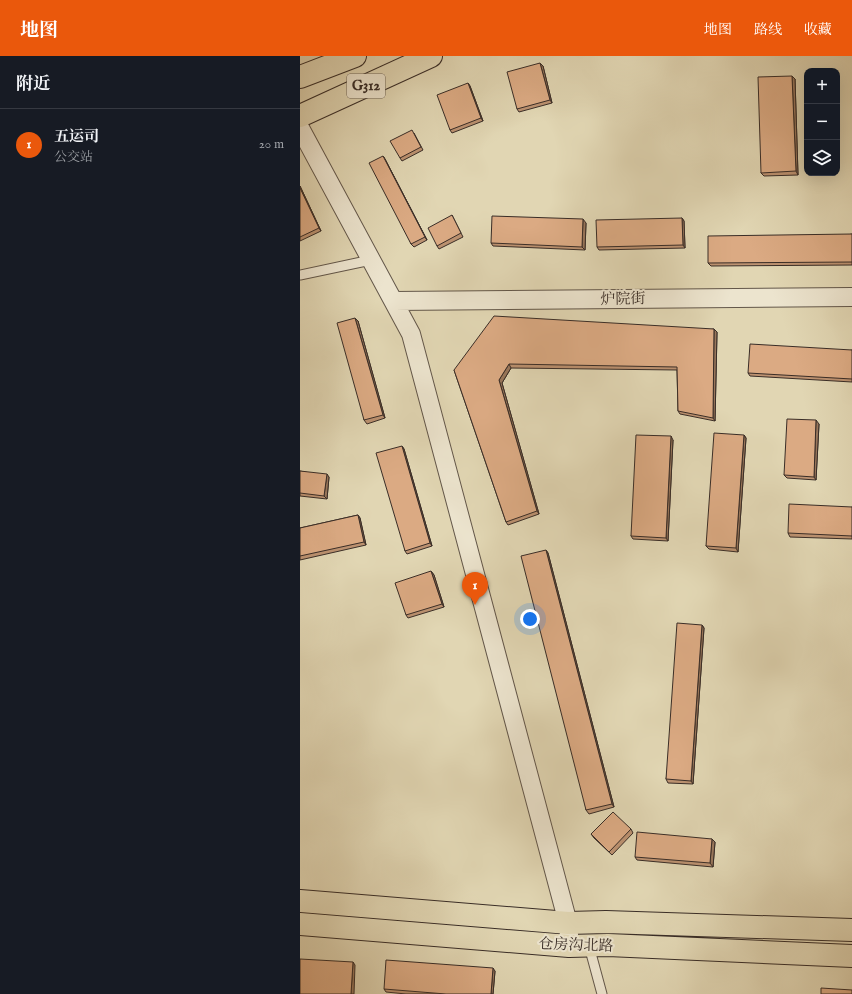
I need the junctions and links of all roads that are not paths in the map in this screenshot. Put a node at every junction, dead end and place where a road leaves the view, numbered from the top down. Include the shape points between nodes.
1 (355, 56) edge
2 (431, 56) edge
3 (300, 77) edge
4 (300, 116) edge
5 (300, 128) edge
6 (372, 260) junction
7 (300, 275) edge
8 (852, 297) edge
9 (394, 301) junction
10 (300, 901) edge
11 (568, 923) junction
12 (300, 924) edge
13 (852, 930) edge
14 (579, 946) junction
15 (852, 956) edge
16 (602, 994) edge

1 - 3 main road, G312
2 - 4 main road, G312
5 - 6 street
6 - 7 lane
6 - 9 street
8 - 9 street, 炉院街
9 - 11 street via 411,334
10 - 11 main road, 仓房沟北路
11 - 13 main road, 仓房沟北路 via 613,922
11 - 14 street
12 - 14 main road, 仓房沟北路
14 - 15 main road, 仓房沟北路 via 608,945
14 - 16 lane

